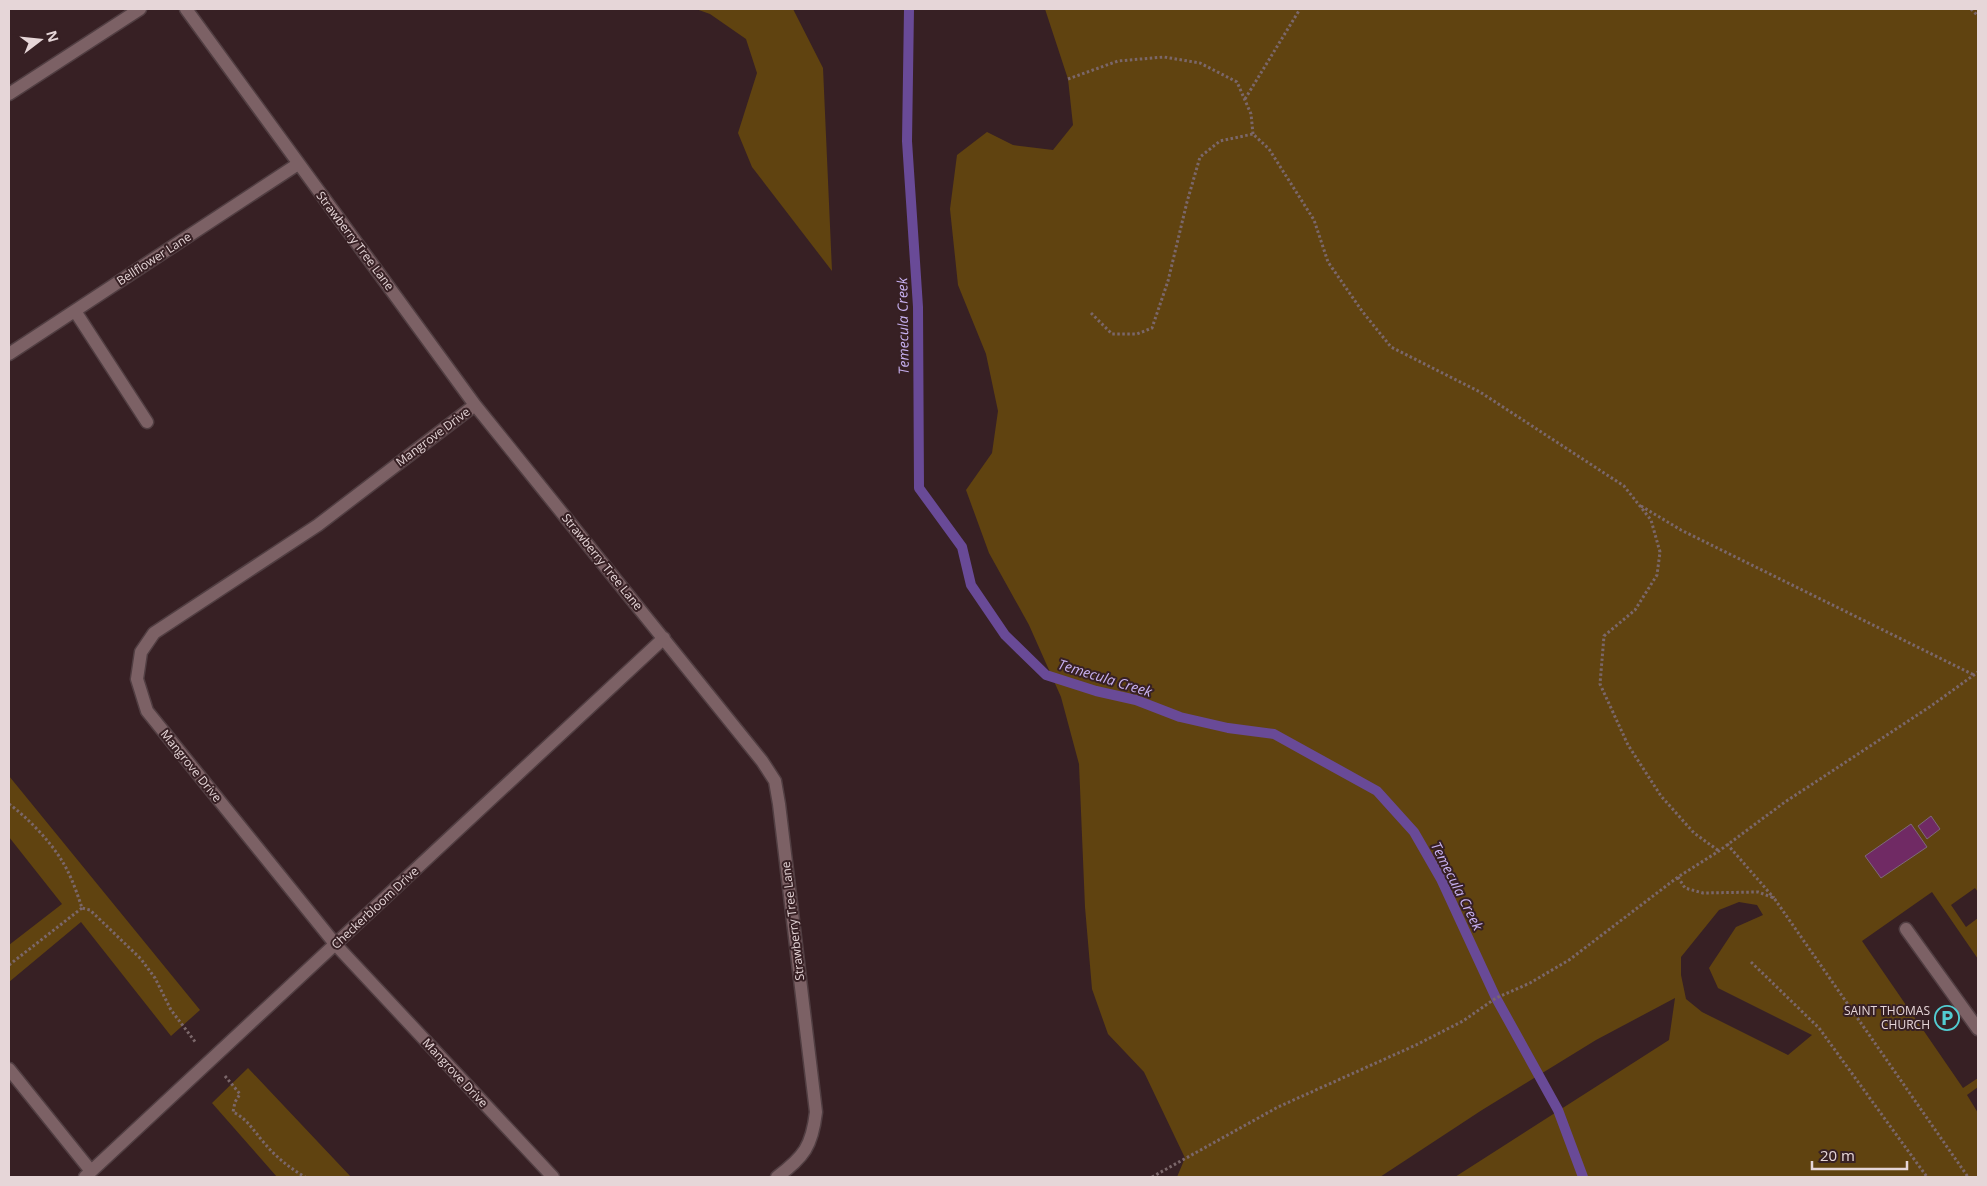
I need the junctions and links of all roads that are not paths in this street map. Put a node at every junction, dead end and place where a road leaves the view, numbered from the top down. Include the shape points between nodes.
1 (140, 9) edge
2 (186, 9) edge
3 (9, 94) edge
4 (298, 164) junction
5 (76, 310) junction
6 (9, 354) edge
7 (475, 405) junction
8 (147, 422) dead end
9 (664, 638) junction
10 (1906, 929) dead end
11 (336, 946) junction
12 (1978, 1029) edge
13 (9, 1070) edge
14 (88, 1174) edge
15 (553, 1177) edge
16 (777, 1177) edge

1 - 3 street
2 - 4 street, Strawberry Tree Lane
4 - 5 street, Bellflower Lane
4 - 7 street, Strawberry Tree Lane
5 - 6 street, Bellflower Lane
5 - 8 street
7 - 9 street, Strawberry Tree Lane
7 - 11 street, Mangrove Drive via 318,525 154,633 141,652 137,679 147,710
9 - 11 street, Checkerbloom Drive
9 - 16 street, Strawberry Tree Lane via 775,781 816,1112 813,1135 798,1161
10 - 12 street
11 - 14 street, Checkerbloom Drive
11 - 15 street, Mangrove Drive
13 - 14 street

